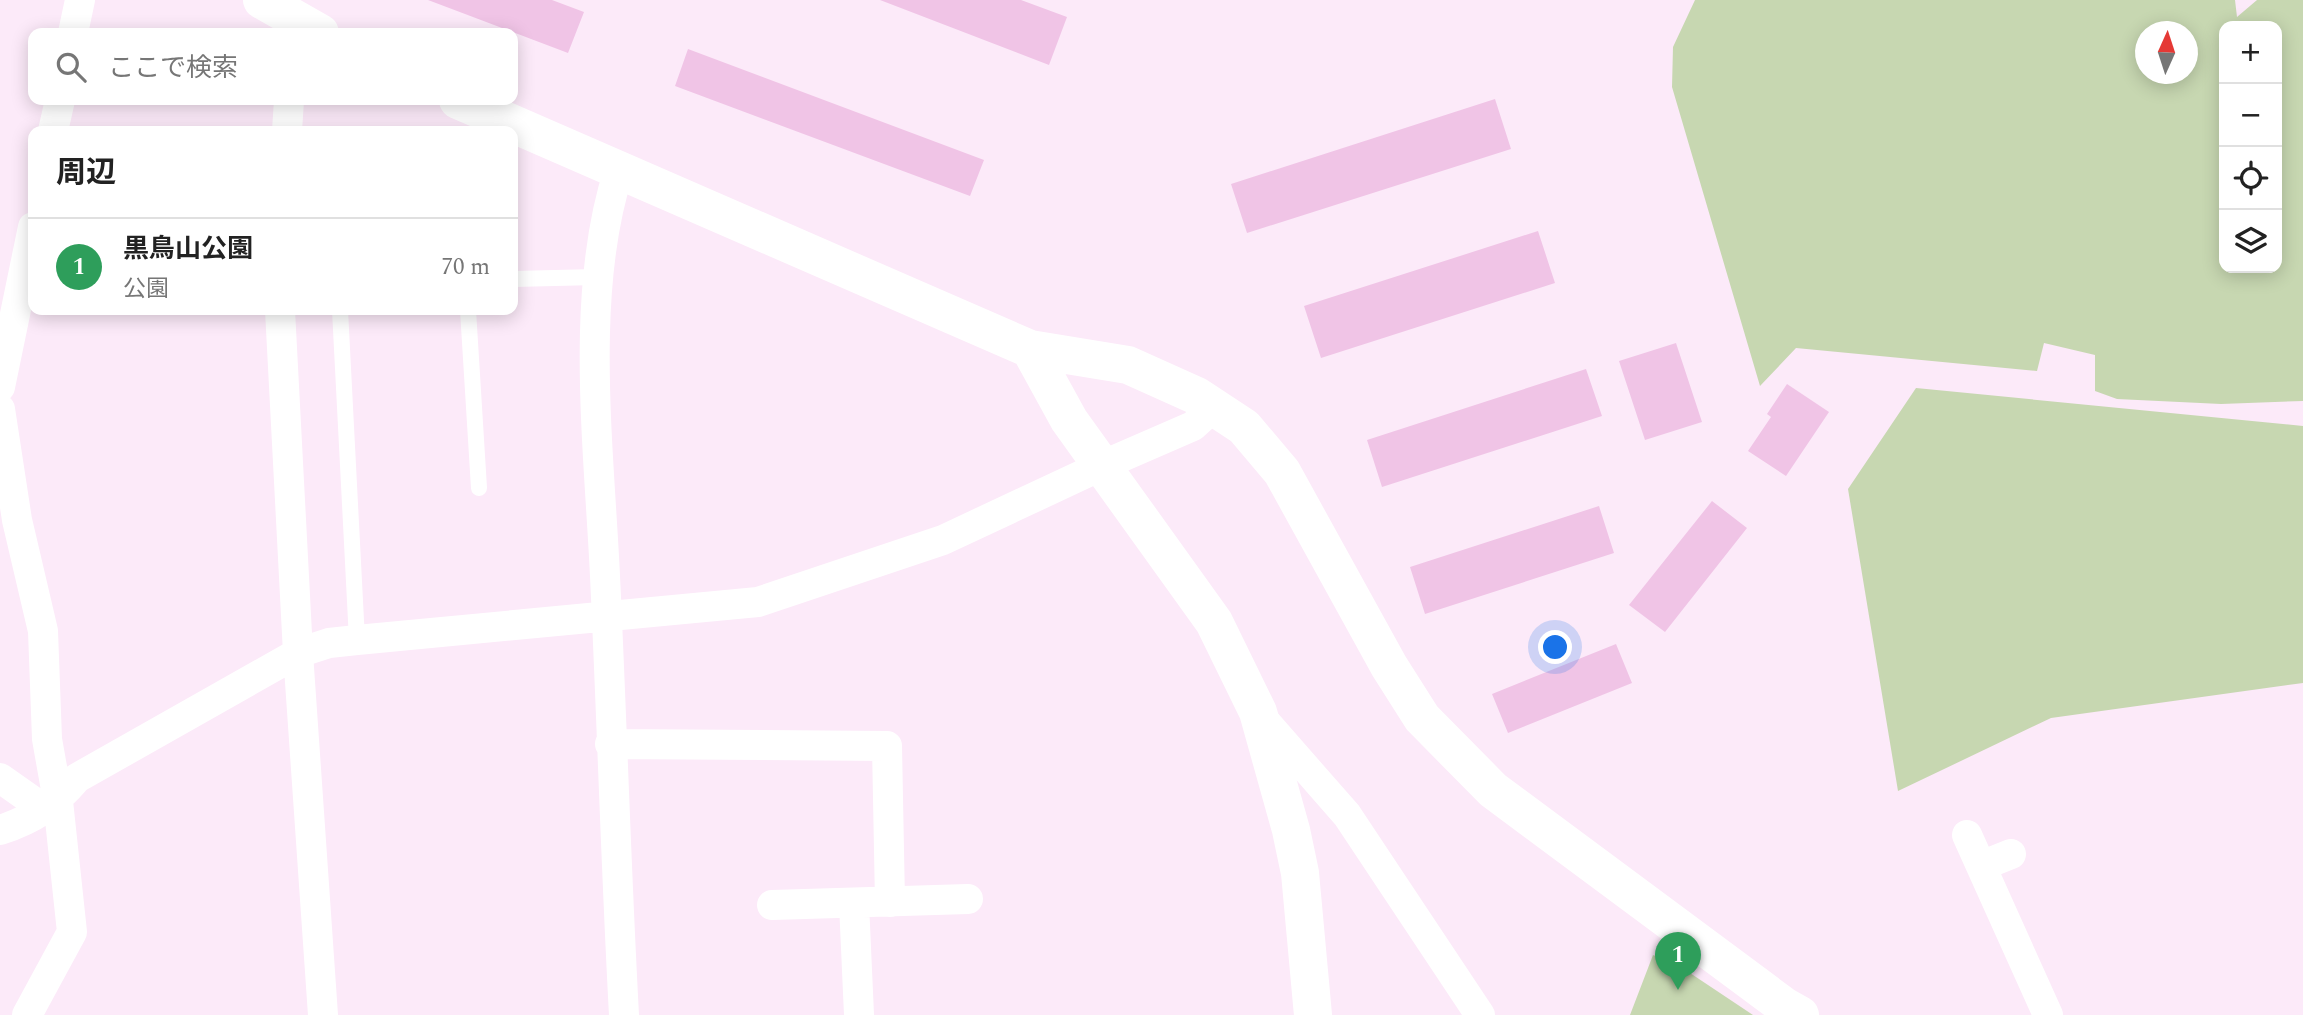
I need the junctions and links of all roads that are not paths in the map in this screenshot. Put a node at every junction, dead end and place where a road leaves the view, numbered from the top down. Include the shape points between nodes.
1 (80, 0) edge
2 (74, 28) edge
3 (59, 105) edge
4 (289, 105) edge
5 (470, 105) edge
6 (54, 126) edge
7 (287, 126) edge
8 (518, 126) edge
9 (518, 126) edge
10 (619, 170) junction
11 (28, 251) edge
12 (597, 277) junction
13 (518, 279) edge
14 (280, 315) edge
15 (340, 315) edge
16 (468, 315) edge
17 (1030, 349) junction
18 (0, 387) edge
19 (1213, 407) junction
20 (0, 409) edge
21 (1101, 466) junction
22 (479, 488) dead end
23 (8, 519) edge
24 (607, 617) junction
25 (357, 640) junction
26 (298, 653) junction
27 (1258, 712) junction
28 (610, 744) junction
29 (0, 778) edge
30 (58, 801) junction
31 (0, 830) edge
32 (1967, 835) dead end
33 (2011, 854) dead end
34 (1981, 866) junction
35 (968, 900) dead end
36 (853, 902) junction
37 (890, 902) junction
38 (772, 905) dead end
39 (27, 1015) edge
40 (323, 1015) edge
41 (624, 1015) edge
42 (859, 1015) edge
43 (1313, 1015) edge
44 (1480, 1015) edge
45 (1800, 1015) edge
46 (2048, 1015) edge

1 - 2 street
3 - 6 street
4 - 7 street
5 - 9 street
8 - 10 street
10 - 12 street
10 - 17 street
11 - 18 street
12 - 13 lane
12 - 24 street via 595,368
14 - 26 street
15 - 25 lane
16 - 22 lane
17 - 19 street via 1128,365
17 - 21 street
19 - 21 street via 1193,426
19 - 45 street via 1244,427 1282,472 1422,718 1493,790
20 - 23 street
21 - 24 street via 943,540 758,602
21 - 27 street via 1214,622
23 - 30 street via 43,631 47,739
24 - 25 street
24 - 28 street
25 - 26 street
26 - 30 street via 77,778
26 - 40 street
27 - 43 street via 1300,873
27 - 44 street via 1347,815
28 - 37 street via 887,746
28 - 41 street
29 - 30 street via 37,804
30 - 31 street
30 - 39 street via 72,932
32 - 34 street
33 - 34 street
34 - 46 street
35 - 37 street
36 - 37 street
36 - 38 street
36 - 42 street

